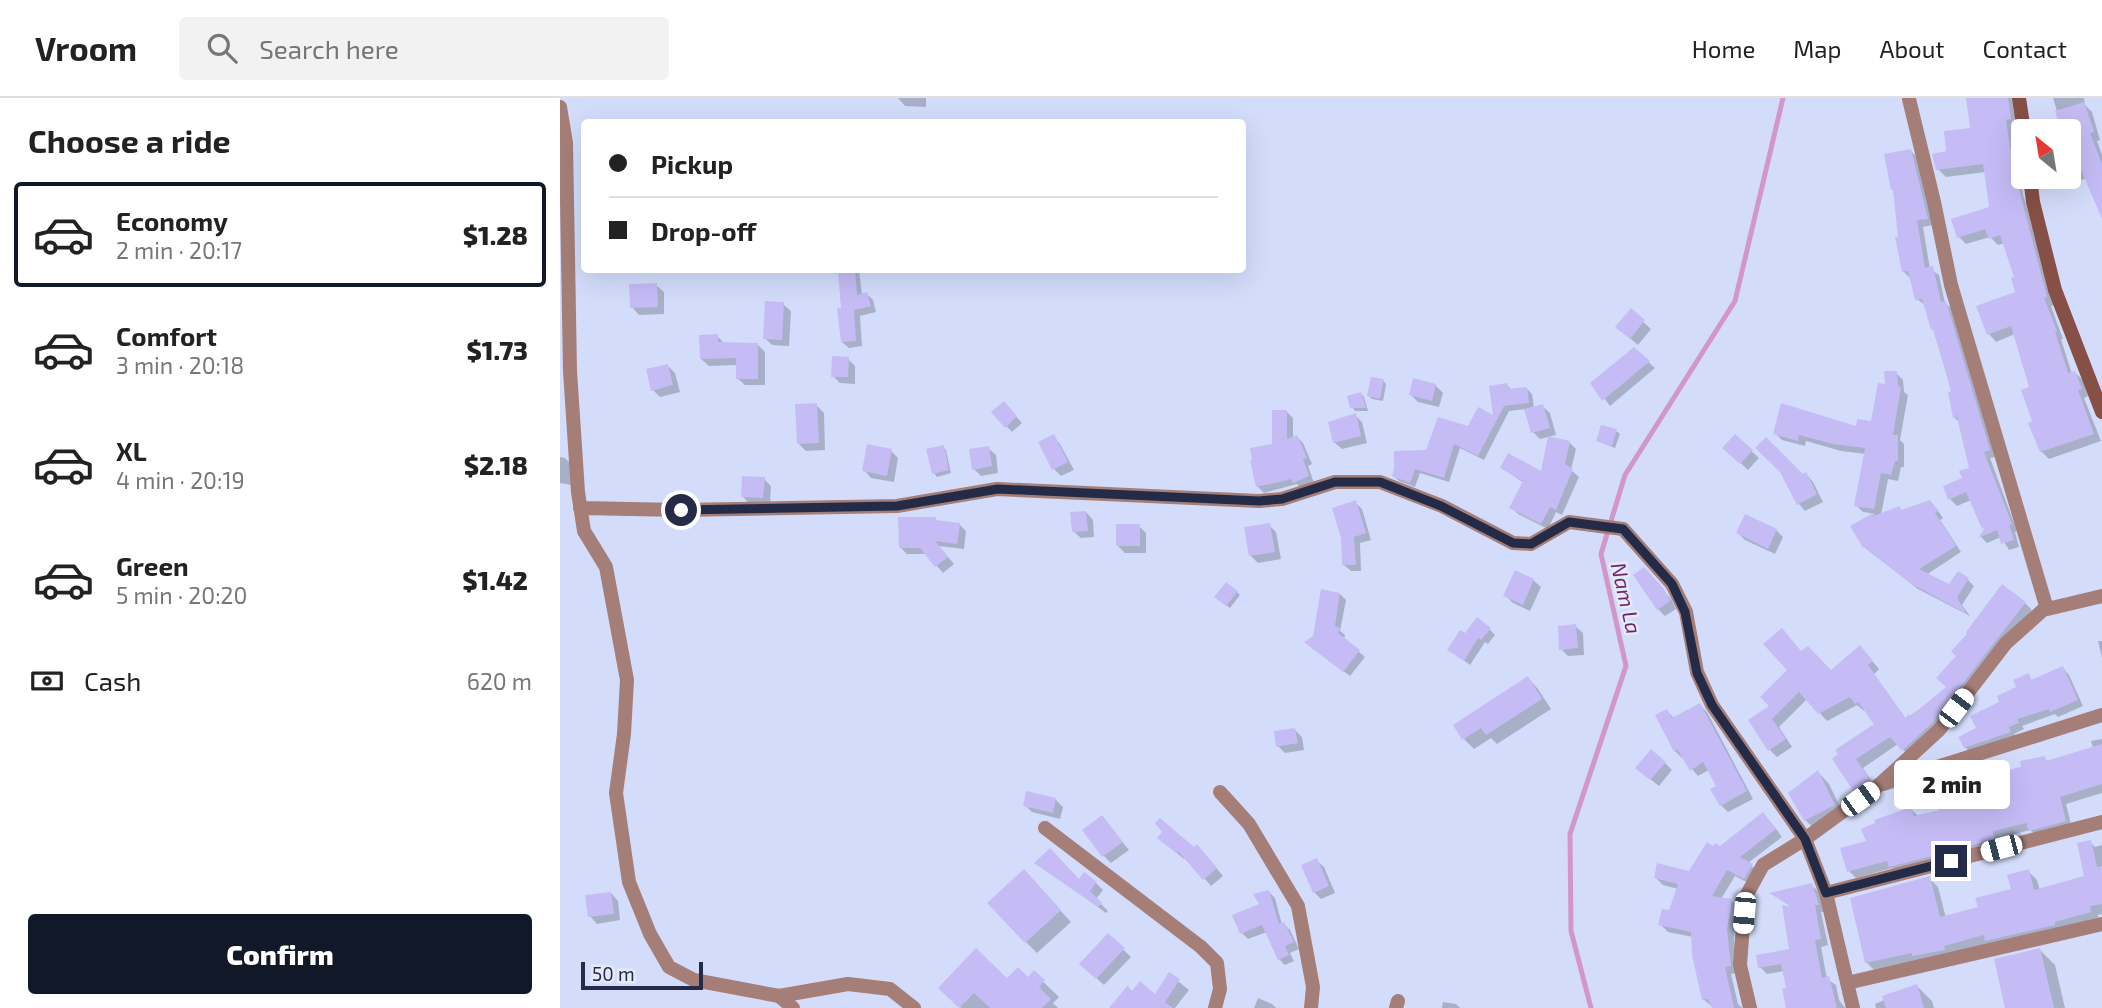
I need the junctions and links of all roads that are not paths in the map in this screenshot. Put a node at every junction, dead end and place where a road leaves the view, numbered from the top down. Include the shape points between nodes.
1 (2019, 98) edge
2 (1909, 99) edge
3 (560, 107) edge
4 (2022, 119) edge
5 (2032, 189) edge
6 (2102, 412) edge
7 (580, 508) junction
8 (2102, 596) edge
9 (2047, 609) junction
10 (2102, 715) edge
11 (1879, 785) junction
12 (1220, 792) dead end
13 (2102, 822) edge
14 (1045, 828) dead end
15 (1805, 839) junction
16 (1826, 893) junction
17 (2102, 924) edge
18 (1847, 983) junction
19 (779, 996) junction
20 (793, 1008) edge
21 (914, 1008) edge
22 (1215, 1008) edge
23 (1311, 1008) edge
24 (1750, 1008) edge
25 (1853, 1008) edge

1 - 4 main road
2 - 9 street via 1951,285
3 - 7 street via 566,143 570,371
5 - 6 main road via 2055,289
7 - 15 street via 897,506 998,489 1259,501 1282,499 1335,482 1380,482 1441,506 1513,543 1531,544 1569,522 1623,529 1672,584 1685,612 1697,673 1712,705
7 - 19 street via 584,531 606,567 627,680 616,793 629,882 650,934 669,967 694,980
8 - 9 street
9 - 11 street via 2006,643 1939,730
10 - 11 street
11 - 15 street
12 - 23 street via 1249,824 1298,906 1313,987
13 - 16 street
14 - 22 street via 1217,963 1220,989
15 - 16 street
15 - 24 street via 1763,865 1745,898 1740,965
16 - 18 street
17 - 18 street
18 - 25 street
19 - 20 street
19 - 21 street via 848,984 890,989

